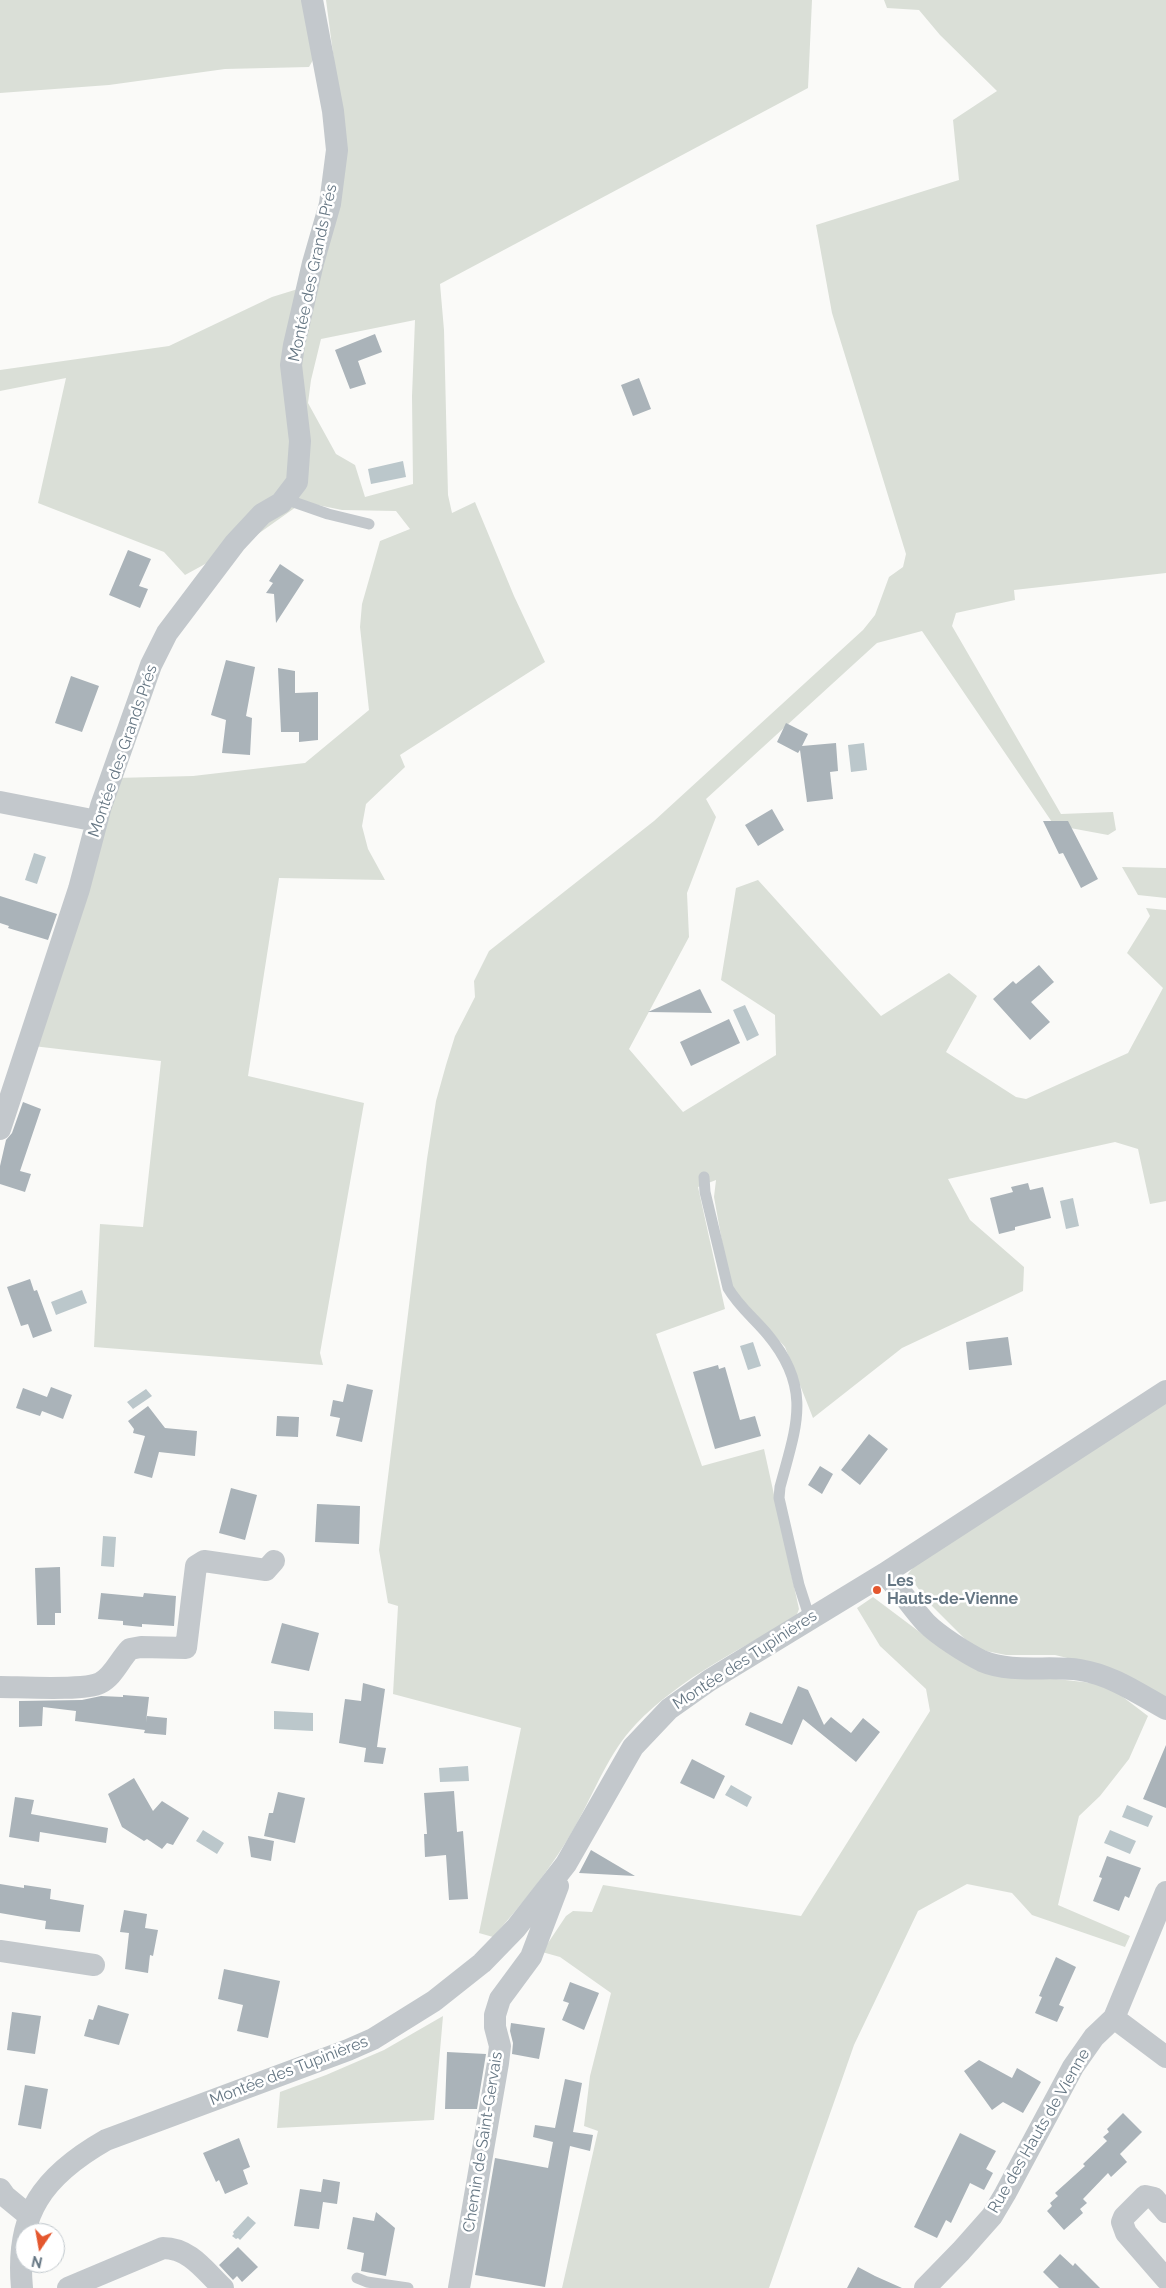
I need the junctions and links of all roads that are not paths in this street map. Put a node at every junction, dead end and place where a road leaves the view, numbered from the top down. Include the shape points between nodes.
1 (312, 0) edge
2 (285, 498) junction
3 (369, 524) dead end
4 (0, 802) edge
5 (97, 821) junction
6 (0, 1129) edge
7 (704, 1177) dead end
8 (1166, 1391) edge
9 (274, 1561) dead end
10 (884, 1574) junction
11 (810, 1619) junction
12 (0, 1687) edge
13 (1166, 1709) edge
14 (566, 1864) junction
15 (1166, 1892) edge
16 (0, 1950) edge
17 (94, 1965) dead end
18 (1114, 2018) junction
19 (1166, 2057) edge
20 (0, 2189) edge
21 (1166, 2212) edge
22 (28, 2215) junction
23 (357, 2278) dead end
24 (1166, 2279) edge
25 (22, 2288) edge
26 (68, 2288) edge
27 (223, 2288) edge
28 (408, 2288) edge
29 (459, 2288) edge
30 (924, 2288) edge

1 - 2 street, Montée des Grands Prés via 337,150 330,204 294,345 292,365 300,441 297,482
2 - 3 lane via 328,514
2 - 5 street, Montée des Grands Prés via 262,514 234,543 167,633 134,708
4 - 5 street
5 - 6 street, Montée des Grands Prés via 80,889
7 - 11 lane via 728,1288 780,1349 798,1392 780,1498
8 - 10 street, Montée des Tupinières
9 - 12 street via 266,1570 204,1561 196,1566 186,1648 130,1649 109,1677 99,1684 84,1687
10 - 11 street, Montée des Tupinières
10 - 13 street via 927,1624 984,1662 1029,1669 1080,1670 1100,1675
11 - 14 street, Montée des Tupinières via 686,1695 648,1729 617,1773
14 - 22 street, Montée des Tupinières via 516,1928 482,1963 406,2020 348,2050 106,2140 64,2168 47,2186
14 - 29 street, Chemin de Saint-Gervais via 531,1956 500,1999 495,2015 500,2046 498,2062
15 - 18 street, Rue des Hauts de Vienne
16 - 17 street
18 - 19 street
18 - 30 street, Rue des Hauts de Vienne via 1094,2036 1074,2067 992,2216
20 - 22 street
21 - 24 street via 1154,2198 1144,2196 1122,2222 1126,2233
22 - 25 street, Montée des Tupinières via 20,2251
23 - 28 lane
26 - 27 street via 163,2248 185,2252

